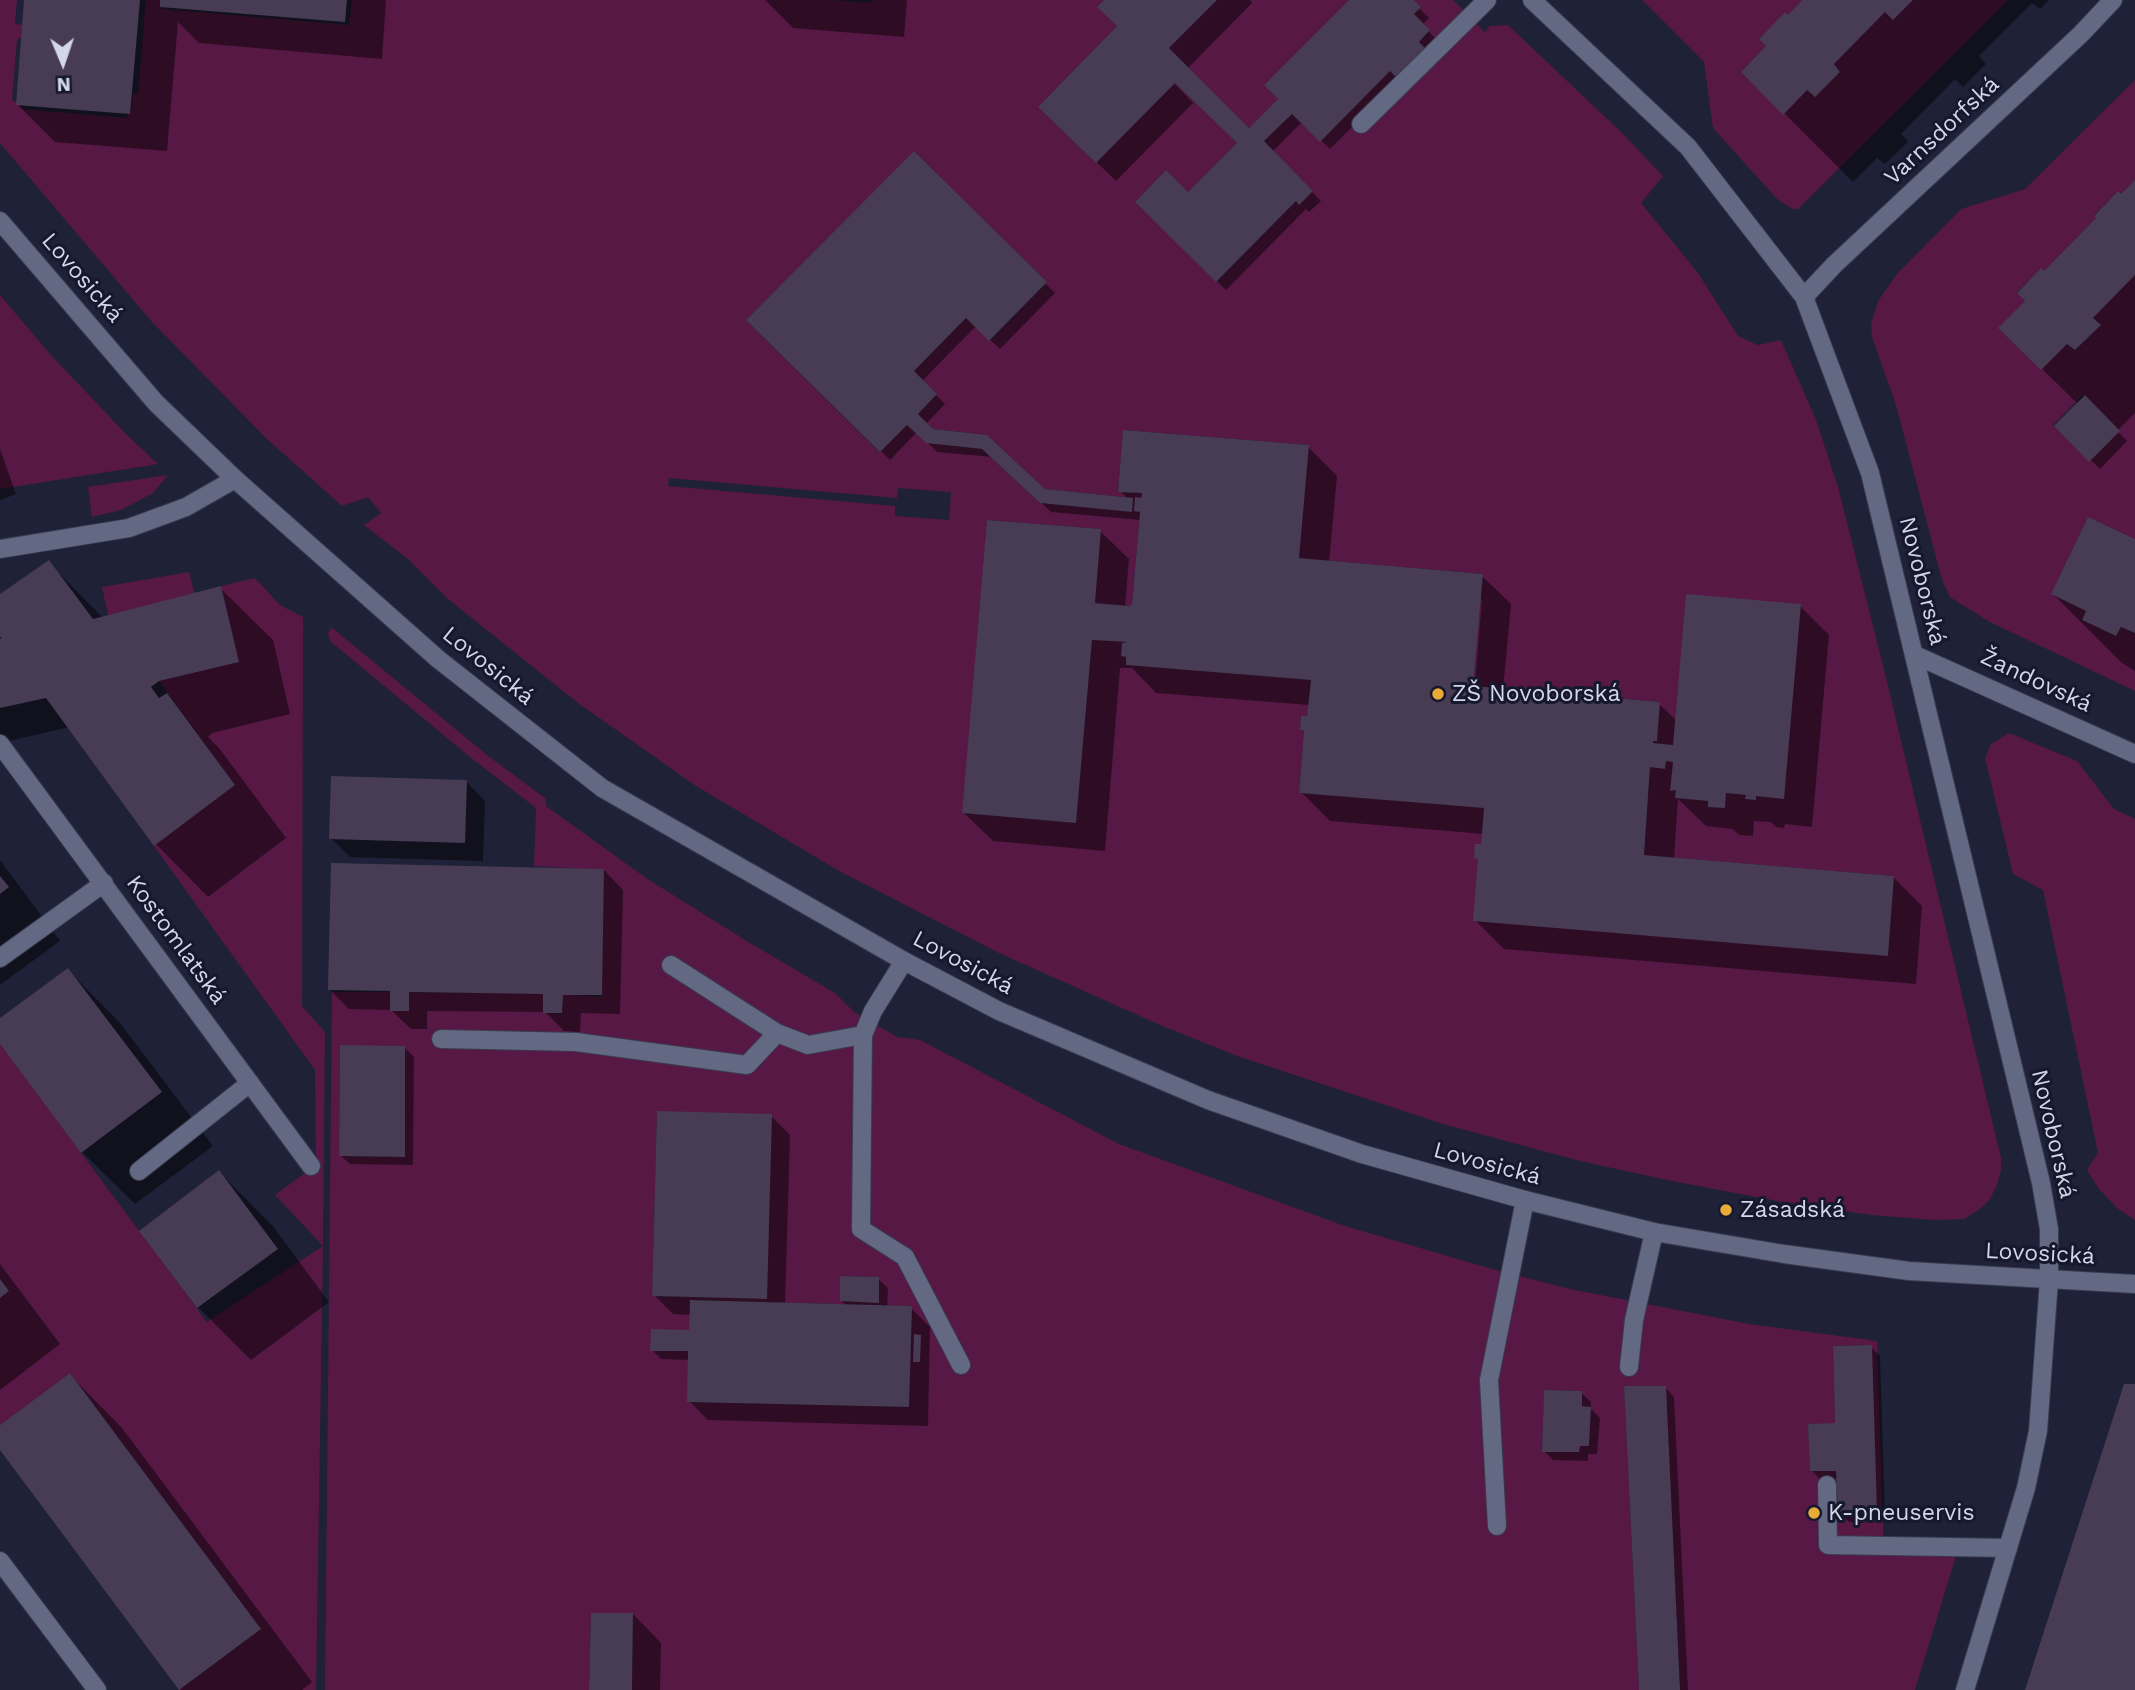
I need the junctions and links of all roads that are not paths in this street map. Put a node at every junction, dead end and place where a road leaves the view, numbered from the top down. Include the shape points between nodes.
1 (1487, 0) edge
2 (1532, 0) edge
3 (2113, 0) edge
4 (1361, 124) dead end
5 (0, 220) edge
6 (1804, 297) junction
7 (235, 479) junction
8 (0, 549) edge
9 (1915, 655) junction
10 (0, 744) edge
11 (2135, 754) edge
12 (104, 883) junction
13 (0, 958) edge
14 (904, 961) junction
15 (671, 965) dead end
16 (777, 1034) junction
17 (863, 1035) junction
18 (440, 1039) dead end
19 (250, 1083) junction
20 (311, 1166) dead end
21 (139, 1171) dead end
22 (1525, 1200) junction
23 (1654, 1232) junction
24 (2049, 1280) junction
25 (2135, 1284) edge
26 (961, 1365) dead end
27 (1629, 1367) dead end
28 (1827, 1485) dead end
29 (1497, 1526) dead end
30 (2008, 1548) junction
31 (0, 1561) edge
32 (96, 1690) edge
33 (1965, 1690) edge

1 - 4 street
2 - 6 street, Novoborská via 1688,147
3 - 6 street, Varnsdorfská
5 - 7 street, Lovosická via 156,403
6 - 9 street, Novoborská via 1870,473
7 - 8 street via 186,507 129,528
7 - 14 street, Lovosická via 438,659 602,788
9 - 11 street, Žandovská
9 - 24 street, Novoborská via 2041,1183 2049,1229
10 - 12 street, Kostomlatská
12 - 13 street
12 - 19 street, Kostomlatská
14 - 17 street
14 - 22 street, Lovosická via 999,1011 1208,1100 1362,1154
15 - 16 street
16 - 17 street via 808,1045
16 - 18 street via 747,1065 576,1042
17 - 26 street via 862,1229 905,1257
19 - 20 street, Kostomlatská
19 - 21 street
22 - 23 street, Lovosická
22 - 29 street via 1489,1380
23 - 24 street, Lovosická via 1909,1271
23 - 27 street via 1634,1320
24 - 25 street, Lovosická
24 - 30 street via 2038,1431
28 - 30 street via 1828,1545
30 - 33 street
31 - 32 street

